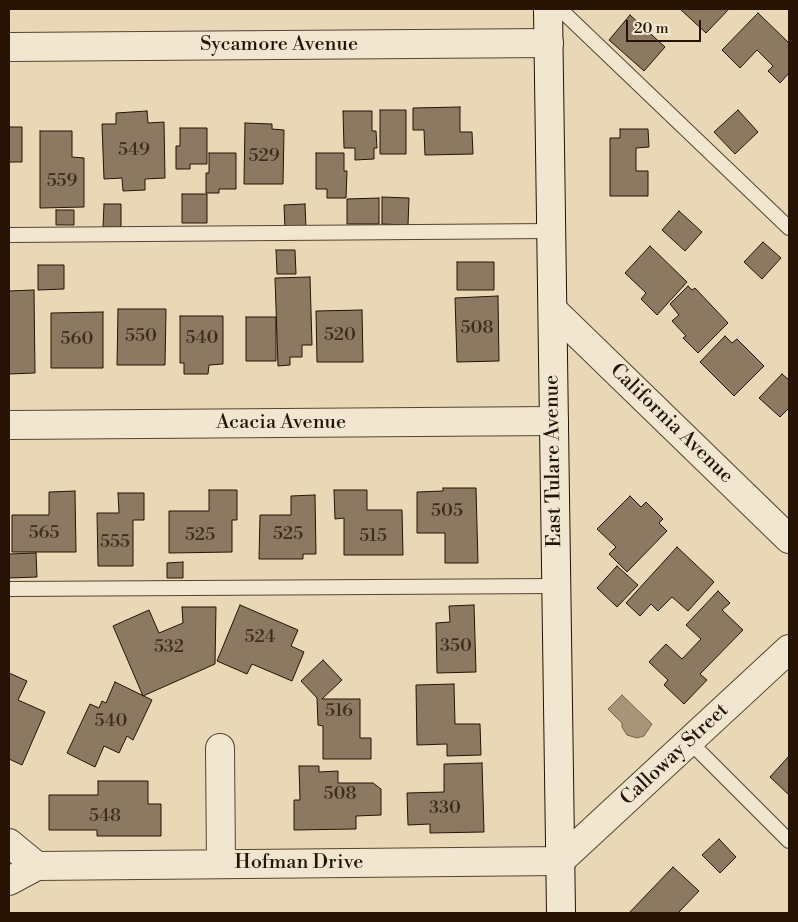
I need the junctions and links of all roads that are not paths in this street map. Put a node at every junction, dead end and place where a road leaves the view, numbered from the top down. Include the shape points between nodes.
1 (548, 9) edge
2 (560, 9) edge
3 (549, 43) junction
4 (9, 47) edge
5 (789, 228) edge
6 (552, 230) junction
7 (9, 235) edge
8 (553, 310) junction
9 (554, 421) junction
10 (9, 425) edge
11 (789, 538) edge
12 (556, 586) junction
13 (9, 590) edge
14 (789, 649) edge
15 (689, 742) junction
16 (220, 748) dead end
17 (789, 841) edge
18 (9, 843) edge
19 (560, 861) junction
20 (221, 864) junction
21 (37, 866) junction
22 (9, 881) edge
23 (561, 913) edge

1 - 3 street, East Tulare Avenue
2 - 5 lane
3 - 4 street, Sycamore Avenue
3 - 6 street, East Tulare Avenue
6 - 7 lane
6 - 8 street, East Tulare Avenue
8 - 9 street, East Tulare Avenue
8 - 11 street, California Avenue
9 - 10 street, Acacia Avenue
9 - 12 street, East Tulare Avenue
12 - 13 lane
12 - 19 street, East Tulare Avenue
14 - 15 street, Calloway Street
15 - 17 lane
15 - 19 street, Calloway Street
16 - 20 street
18 - 21 street
19 - 20 street, Hofman Drive
19 - 23 street, East Tulare Avenue
20 - 21 street, Hofman Drive
21 - 22 street, Hofman Drive

